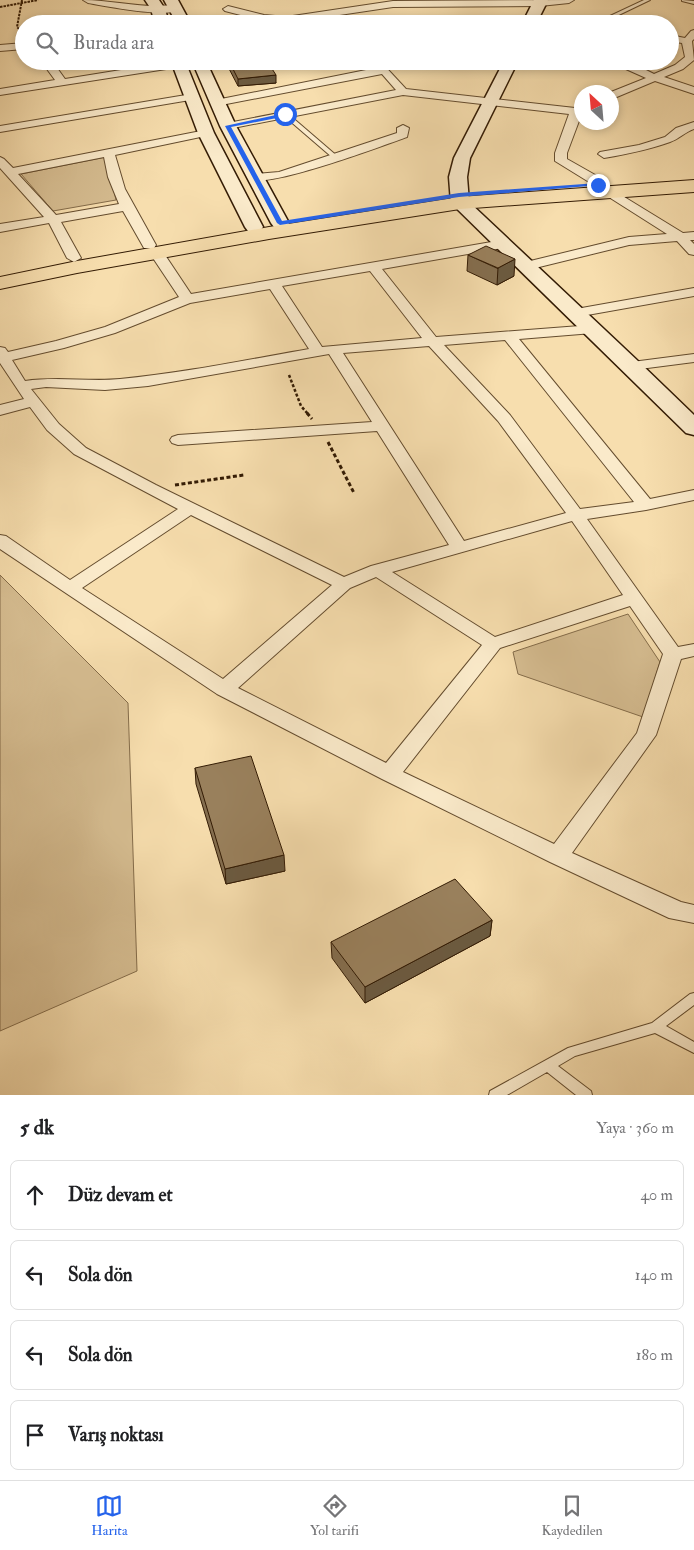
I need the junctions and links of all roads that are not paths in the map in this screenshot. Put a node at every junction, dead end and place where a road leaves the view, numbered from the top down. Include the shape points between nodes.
1 (88, 0) edge
2 (569, 0) edge
3 (648, 0) edge
4 (684, 0) edge
5 (541, 1) edge
6 (244, 2) dead end
7 (391, 2) edge
8 (694, 2) edge
9 (155, 5) edge
10 (174, 5) edge
11 (252, 15) edge
12 (325, 15) edge
13 (534, 15) edge
14 (615, 15) edge
15 (690, 37) edge
16 (15, 47) edge
17 (0, 48) edge
18 (692, 59) edge
19 (679, 67) edge
20 (53, 70) edge
21 (135, 70) edge
22 (181, 70) edge
23 (203, 70) edge
24 (384, 70) joint
25 (506, 70) edge
26 (638, 70) edge
27 (672, 70) edge
28 (655, 78) junction
29 (62, 82) junction
30 (694, 91) edge
31 (0, 92) edge
32 (403, 92) junction
33 (619, 93) edge
34 (192, 97) junction
35 (216, 102) junction
36 (490, 103) junction
37 (574, 110) edge
38 (285, 114) junction
39 (574, 120) edge
40 (694, 125) edge
41 (228, 126) junction
42 (403, 128) dead end
43 (0, 129) edge
44 (206, 133) junction
45 (109, 152) junction
46 (604, 154) dead end
47 (335, 157) junction
48 (0, 161) edge
49 (10, 172) junction
50 (256, 178) junction
51 (694, 178) edge
52 (694, 186) edge
53 (603, 188) junction
54 (460, 199) junction
55 (125, 207) junction
56 (53, 219) junction
57 (280, 223) junction
58 (254, 227) junction
59 (0, 228) edge
60 (694, 236) edge
61 (680, 237) junction
62 (503, 244) junction
63 (152, 249) junction
64 (694, 251) edge
65 (74, 258) junction
66 (527, 266) junction
67 (374, 268) junction
68 (0, 273) edge
69 (0, 282) edge
70 (274, 284) junction
71 (694, 292) edge
72 (188, 299) junction
73 (576, 313) junction
74 (593, 329) junction
75 (508, 335) junction
76 (431, 340) junction
77 (325, 351) junction
78 (2, 354) edge
79 (694, 358) edge
80 (632, 366) junction
81 (21, 386) junction
82 (32, 402) junction
83 (0, 410) edge
84 (381, 426) junction
85 (694, 428) edge
86 (178, 440) dead end
87 (694, 495) edge
88 (646, 505) junction
89 (189, 509) junction
90 (576, 515) junction
91 (0, 540) edge
92 (458, 547) junction
93 (376, 570) junction
94 (344, 584) junction
95 (70, 588) junction
96 (634, 598) junction
97 (494, 644) junction
98 (694, 650) edge
99 (673, 654) junction
100 (224, 689) junction
101 (389, 774) junction
102 (558, 856) junction
103 (694, 914) edge
104 (694, 998) edge
105 (656, 1027) junction
106 (694, 1048) edge
107 (548, 1066) junction
108 (495, 1095) edge
109 (586, 1095) edge

1 - 9 street via 146,9
2 - 5 street
3 - 14 lane
4 - 8 lane
5 - 7 street
5 - 13 street
6 - 11 street via 228,9
7 - 12 street
9 - 10 street
15 - 18 street
16 - 17 street
18 - 19 street
20 - 29 street
21 - 29 street
22 - 34 street
23 - 35 street
24 - 32 street
24 - 35 street
25 - 36 street
26 - 28 street
27 - 28 street
28 - 30 street
28 - 33 street
29 - 31 street
32 - 36 street
32 - 38 street
34 - 43 street
34 - 44 street
35 - 41 street
36 - 37 street
36 - 54 street via 462,158 458,177
38 - 41 street
38 - 47 lane
39 - 53 street via 561,160 593,178
40 - 46 street via 669,139
41 - 50 street
42 - 47 street via 403,135
44 - 45 street
44 - 58 street
45 - 49 street
45 - 55 street
47 - 50 street via 281,175
48 - 49 street
49 - 56 street
50 - 57 street
51 - 53 main road
52 - 53 main road
53 - 54 main road
53 - 61 street
54 - 57 main road
54 - 62 street
54 - 63 main road
55 - 56 street
55 - 63 street
56 - 59 street
56 - 65 street
57 - 58 main road
58 - 63 main road
60 - 61 street
61 - 64 street
61 - 66 street via 628,241
62 - 66 street
62 - 67 street
63 - 65 main road
63 - 69 main road
63 - 72 street
65 - 68 main road
66 - 73 street
67 - 70 street
67 - 76 street
70 - 72 street
70 - 77 street
71 - 73 street
72 - 78 street via 110,330 59,345
73 - 74 street
74 - 75 street
74 - 80 street
75 - 76 street
75 - 88 street
76 - 77 street
76 - 90 street via 504,418
77 - 81 street via 148,381 105,385 46,382
77 - 84 street
78 - 81 street
79 - 80 street
80 - 85 street
81 - 82 street
82 - 83 street
82 - 89 street via 52,427 80,451
84 - 86 street
84 - 92 street
87 - 88 street
88 - 90 street
89 - 94 street
89 - 95 street
90 - 92 street
90 - 96 street
91 - 95 street
92 - 93 street
93 - 94 street
93 - 97 street
94 - 100 street
95 - 100 street
96 - 97 street
96 - 99 street
97 - 101 street
98 - 99 street
99 - 102 street via 646,735
100 - 101 street
101 - 102 street
102 - 103 street via 677,911
104 - 105 lane
105 - 106 lane
105 - 107 lane via 572,1052
107 - 108 lane
107 - 109 lane

